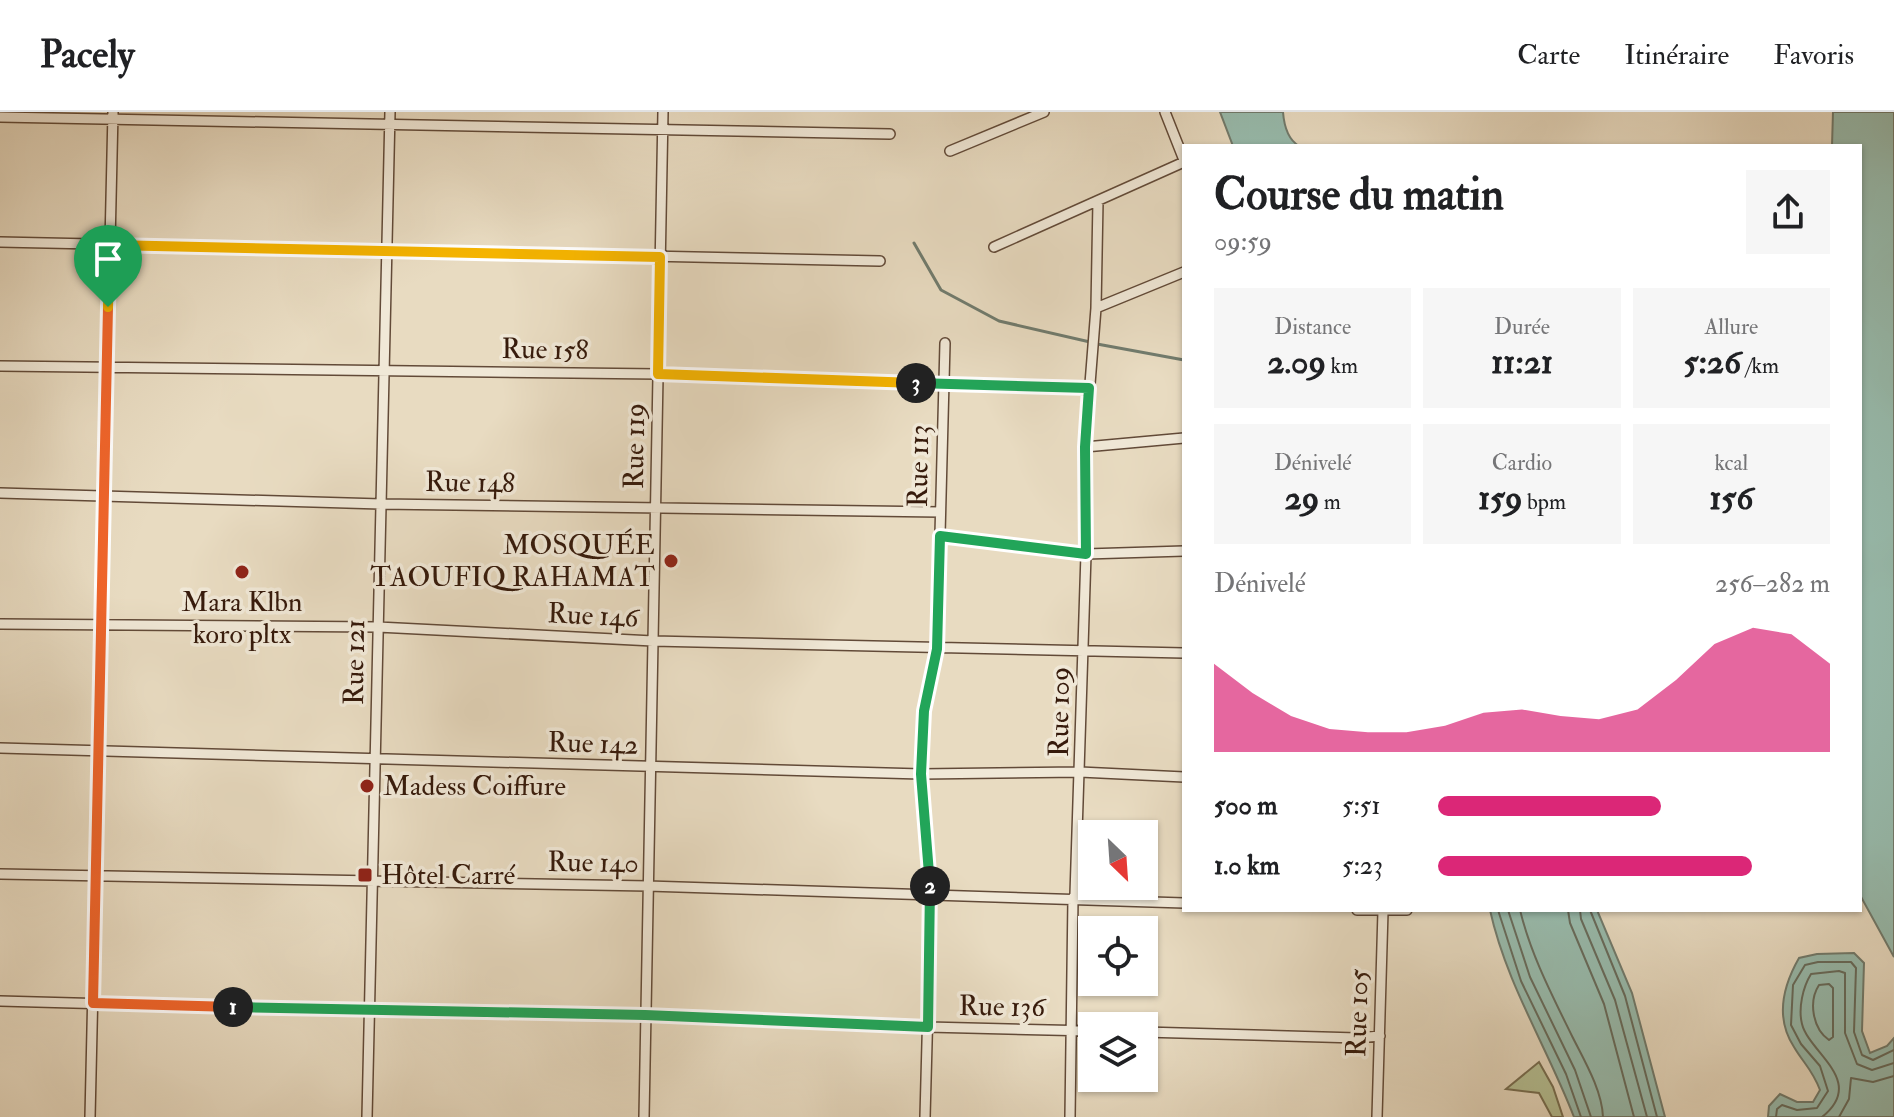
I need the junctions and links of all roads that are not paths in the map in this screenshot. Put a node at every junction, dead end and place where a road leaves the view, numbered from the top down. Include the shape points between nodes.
1 (390, 112) edge
2 (663, 112) edge
3 (1042, 112) edge
4 (1165, 112) edge
5 (113, 116) edge
6 (0, 117) edge
7 (390, 125) junction
8 (663, 131) junction
9 (890, 134) dead end
10 (950, 151) dead end
11 (1182, 156) edge
12 (1182, 162) edge
13 (1098, 201) junction
14 (0, 242) edge
15 (110, 245) junction
16 (994, 247) dead end
17 (387, 250) junction
18 (660, 257) junction
19 (880, 261) dead end
20 (1182, 273) edge
21 (1096, 308) junction
22 (945, 343) dead end
23 (0, 366) edge
24 (107, 369) junction
25 (384, 370) junction
26 (658, 374) junction
27 (943, 384) junction
28 (1089, 388) junction
29 (1182, 438) edge
30 (1085, 447) junction
31 (0, 493) edge
32 (104, 496) junction
33 (381, 504) junction
34 (656, 507) junction
35 (940, 512) junction
36 (940, 536) junction
37 (1182, 551) edge
38 (1086, 554) junction
39 (0, 624) edge
40 (101, 626) junction
41 (378, 627) junction
42 (653, 641) junction
43 (937, 649) junction
44 (1083, 650) junction
45 (1182, 653) edge
46 (0, 748) edge
47 (99, 750) junction
48 (375, 759) junction
49 (650, 767) junction
50 (1080, 772) junction
51 (921, 774) junction
52 (1182, 777) edge
53 (0, 874) edge
54 (96, 878) junction
55 (372, 880) junction
56 (648, 886) junction
57 (931, 894) junction
58 (1073, 898) junction
59 (1182, 903) edge
60 (1383, 912) edge
61 (0, 1001) edge
62 (93, 1003) junction
63 (369, 1011) junction
64 (645, 1015) junction
65 (928, 1027) junction
66 (1070, 1030) junction
67 (1078, 1030) edge
68 (1158, 1032) edge
69 (1380, 1036) junction
70 (90, 1117) edge
71 (367, 1117) edge
72 (644, 1117) edge
73 (925, 1117) edge
74 (1070, 1117) edge
75 (1377, 1117) edge

1 - 7 street, Rue 121
2 - 8 street, Rue 119
3 - 10 street
4 - 11 street
5 - 6 street
5 - 7 street
5 - 15 street
7 - 8 street
7 - 17 street, Rue 121
8 - 9 street
8 - 18 street, Rue 119
12 - 13 street
13 - 16 street
13 - 21 street, Rue 109
14 - 15 street
15 - 17 street
15 - 24 street
17 - 18 street
17 - 25 street, Rue 121
18 - 19 street
18 - 26 street, Rue 119
20 - 21 street
21 - 28 street, Rue 109
22 - 27 street, Rue 113
23 - 24 street, Rue 158
24 - 25 street, Rue 158
24 - 32 street
25 - 26 street, Rue 158
25 - 33 street, Rue 121
26 - 27 street, Rue 158
26 - 34 street, Rue 119
27 - 28 street, Rue 158
27 - 35 street, Rue 113
28 - 30 street, Rue 109
29 - 30 street
30 - 38 street, Rue 109
31 - 32 street, Rue 148
32 - 33 street, Rue 148
32 - 40 street
33 - 34 street, Rue 148
33 - 41 street, Rue 121
34 - 35 street, Rue 148
34 - 42 street, Rue 119
35 - 36 street, Rue 113
36 - 38 street
36 - 43 street, Rue 113
37 - 38 street
38 - 44 street, Rue 109
39 - 40 street, Rue 146
40 - 41 street, Rue 146
40 - 47 street
41 - 42 street, Rue 146
41 - 48 street, Rue 121
42 - 43 street, Rue 146
42 - 49 street, Rue 119
43 - 44 street, Rue 146
43 - 51 street, Rue 113 via 924,711
44 - 45 street, Rue 146
44 - 50 street, Rue 109
46 - 47 street, Rue 142
47 - 48 street, Rue 142
47 - 54 street
48 - 49 street, Rue 142
48 - 55 street, Rue 121
49 - 51 street, Rue 142
49 - 56 street, Rue 119
50 - 51 street, Rue 142
50 - 52 street, Rue 142
50 - 58 street, Rue 109
51 - 57 street, Rue 113
53 - 54 street, Rue 140
54 - 55 street, Rue 140
54 - 62 street
55 - 56 street, Rue 140
55 - 63 street, Rue 121
56 - 57 street, Rue 140
56 - 64 street, Rue 119
57 - 58 street, Rue 140
57 - 65 street, Rue 113
58 - 59 street, Rue 140
58 - 66 street, Rue 109
60 - 69 street, Rue 105
61 - 62 street, Rue 136
62 - 63 street, Rue 136
62 - 70 street
63 - 64 street, Rue 136
63 - 71 street, Rue 121
64 - 65 street, Rue 136
64 - 72 street, Rue 119
65 - 66 street, Rue 136
65 - 73 street, Rue 113
66 - 67 street, Rue 136
66 - 74 street, Rue 109
68 - 69 street
69 - 75 street, Rue 105

